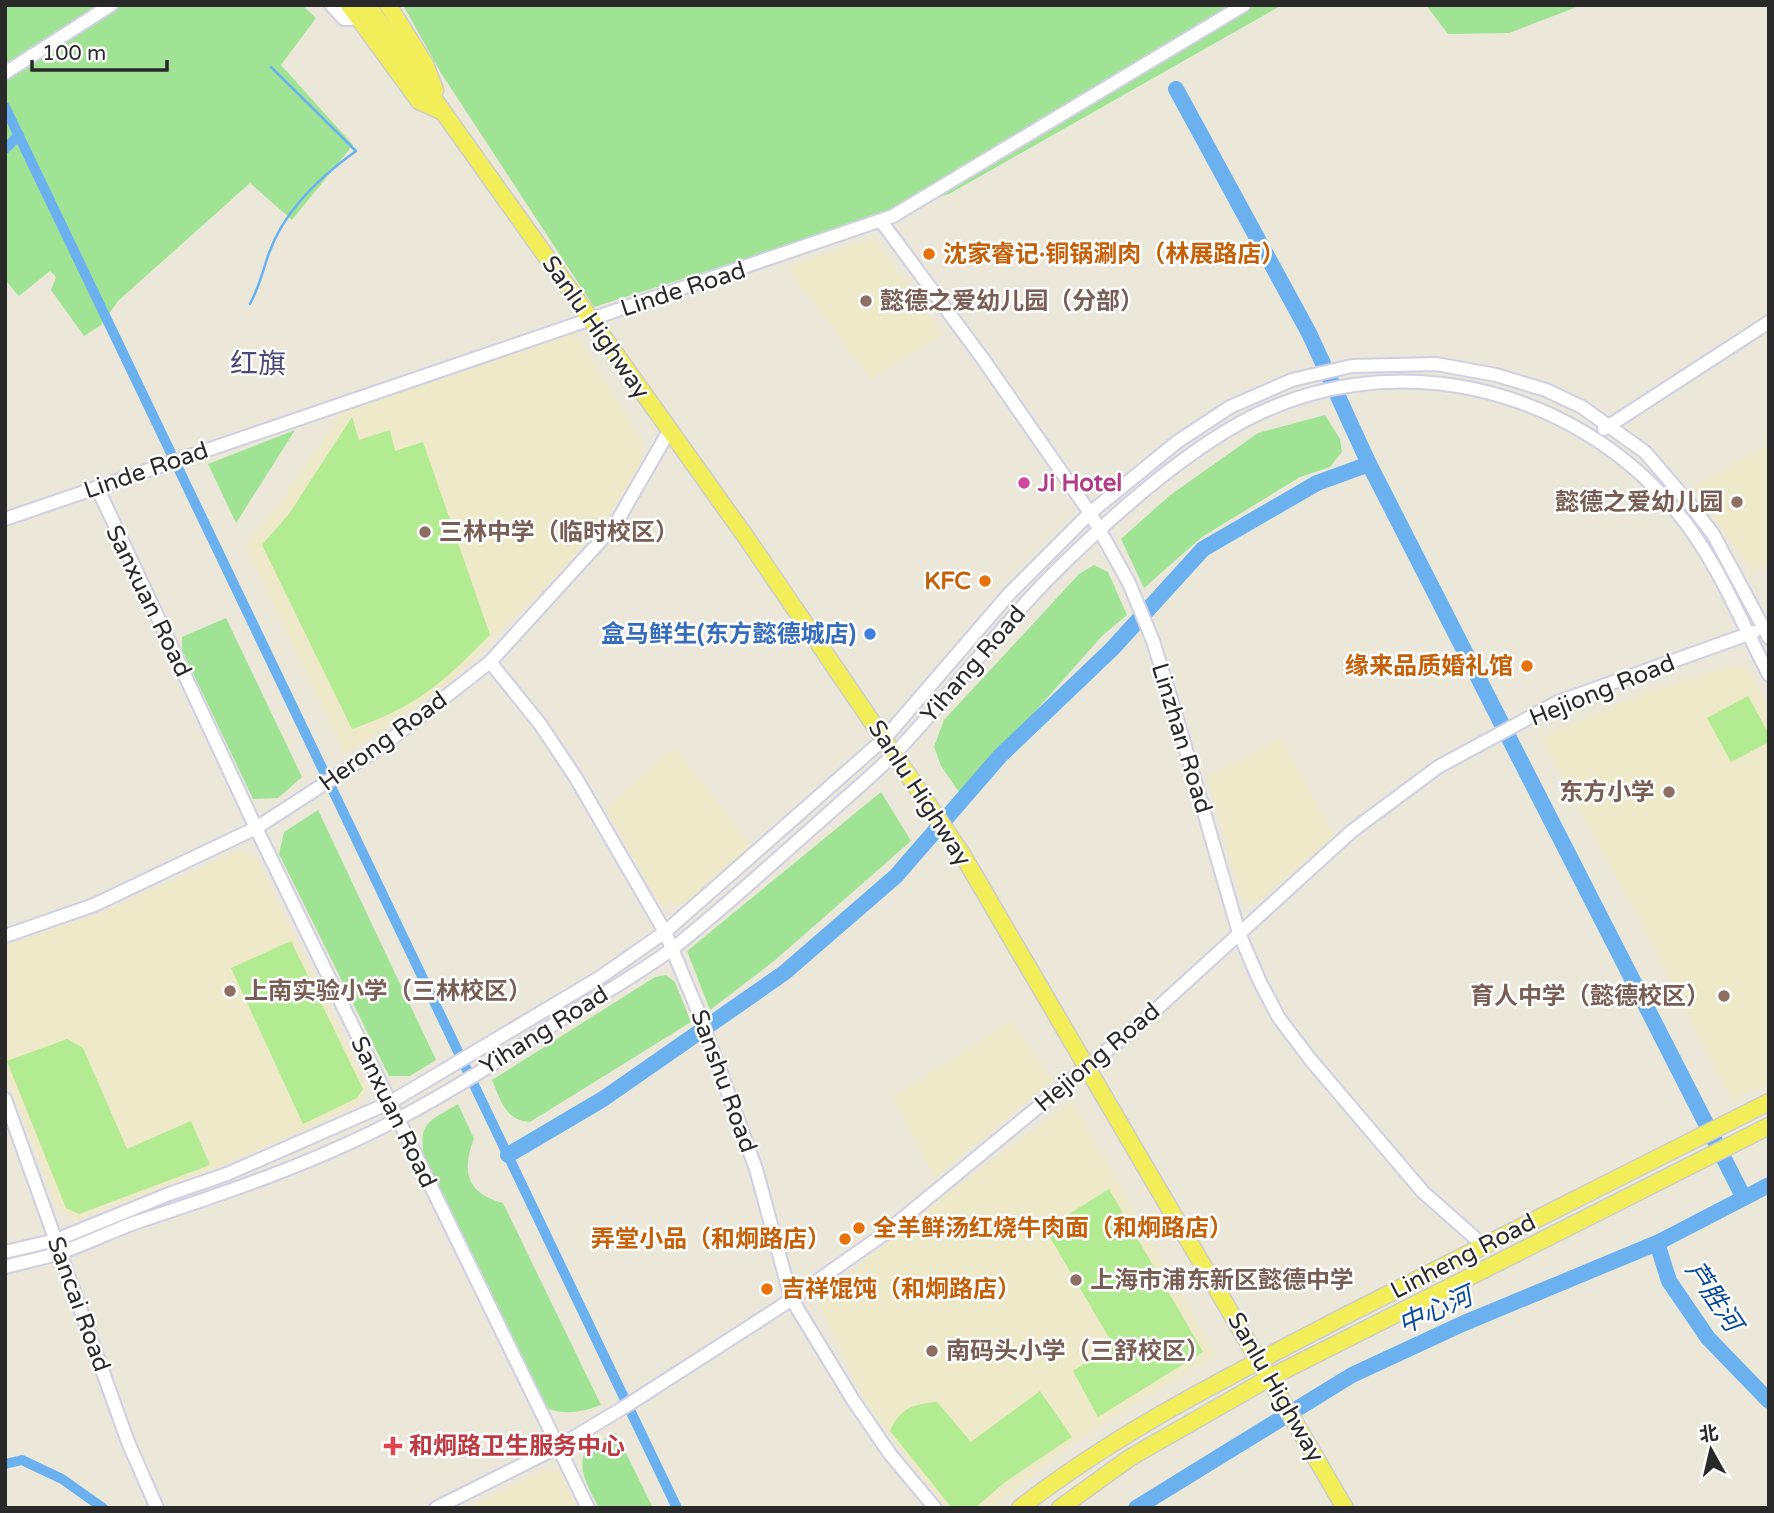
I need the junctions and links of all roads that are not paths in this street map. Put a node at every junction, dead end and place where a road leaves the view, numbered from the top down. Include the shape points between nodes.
1 (111, 5) edge
2 (331, 5) edge
3 (388, 5) edge
4 (1244, 5) edge
5 (358, 10) edge
6 (6, 72) edge
7 (443, 112) junction
8 (881, 221) junction
9 (591, 320) junction
10 (1769, 322) edge
11 (1609, 425) junction
12 (669, 431) junction
13 (1595, 436) junction
14 (97, 487) junction
15 (1090, 513) junction
16 (5, 519) edge
17 (1100, 530) junction
18 (1766, 633) edge
19 (1748, 634) junction
20 (490, 662) junction
21 (1769, 675) edge
22 (884, 738) junction
23 (895, 753) junction
24 (256, 828) junction
25 (666, 932) junction
26 (1239, 933) junction
27 (5, 936) edge
28 (672, 949) junction
29 (1084, 1066) junction
30 (5, 1099) edge
31 (1769, 1102) edge
32 (390, 1103) junction
33 (397, 1119) junction
34 (1769, 1126) edge
35 (1483, 1245) junction
36 (59, 1247) junction
37 (5, 1252) edge
38 (5, 1267) edge
39 (792, 1298) junction
40 (1261, 1360) junction
41 (1274, 1383) junction
42 (558, 1447) junction
43 (157, 1508) edge
44 (436, 1508) edge
45 (588, 1508) edge
46 (936, 1508) edge
47 (1020, 1508) edge
48 (1060, 1508) edge
49 (1345, 1508) edge

1 - 6 street
2 - 5 street via 344,19
3 - 7 main road, Sanlu Highway via 425,64
4 - 8 street, Linde Road
5 - 7 main road, Sanlu Highway via 419,101
7 - 9 main road, Sanlu Highway
8 - 9 street, Linde Road
8 - 15 street, Linzhan Road
9 - 12 main road, Sanlu Highway
9 - 14 street, Linde Road
10 - 11 street
11 - 13 street
11 - 15 street, Yihang Road via 1546,390 1496,375 1436,364 1352,366 1292,380 1230,407 1177,442
11 - 18 street, Yihang Road via 1645,452 1713,534
12 - 20 street, Herong Road via 615,525
12 - 22 main road, Sanlu Highway
13 - 17 street, Yihang Road via 1543,409 1497,394 1437,383 1358,384 1297,398 1241,422 1190,456
13 - 19 street, Yihang Road via 1633,466 1679,515 1719,575
14 - 16 street, Linde Road
14 - 24 street, Sanxuan Road
15 - 17 street, Linzhan Road
15 - 22 street, Yihang Road via 1009,594
17 - 23 street, Yihang Road via 1022,606 974,667
17 - 26 street, Linzhan Road via 1153,641
18 - 19 street, Hejiong Road
19 - 21 street, Yihang Road
19 - 26 street, Hejiong Road via 1558,702 1438,767 1352,831
20 - 24 street, Herong Road via 381,747
20 - 25 street, Sanshu Road via 540,723 576,778
22 - 23 main road, Sanlu Highway
22 - 25 street, Yihang Road
23 - 28 street, Yihang Road
23 - 29 main road, Sanlu Highway via 966,861
24 - 27 street, Herong Road via 94,905
24 - 32 street, Sanxuan Road
25 - 28 street, Sanshu Road
25 - 32 street, Yihang Road
26 - 29 street, Hejiong Road via 1151,1014
26 - 35 street, Linzhan Road via 1279,1018 1310,1059 1423,1192
28 - 33 street, Yihang Road via 501,1059
28 - 39 street, Sanshu Road via 758,1176
29 - 39 street, Hejiong Road via 1004,1138 884,1234
29 - 40 main road, Sanlu Highway
30 - 36 street, Sancai Road
31 - 35 main road, Linheng Road
32 - 33 street, Sanxuan Road
32 - 36 street, Yihang Road
33 - 36 street, Yihang Road via 278,1174
33 - 42 street, Sanxuan Road
34 - 41 main road, Linheng Road
35 - 40 main road, Linheng Road
36 - 37 street, Yihang Road
36 - 38 street, Yihang Road
36 - 43 street, Sancai Road via 128,1442
39 - 42 street, Hejiong Road
39 - 46 street, Sanshu Road via 859,1409
40 - 41 main road, Sanlu Highway
40 - 47 main road, Linheng Road via 1118,1438
41 - 48 main road, Linheng Road via 1131,1457
41 - 49 main road, Sanlu Highway
42 - 44 street, Hejiong Road
42 - 45 street, Sanxuan Road

